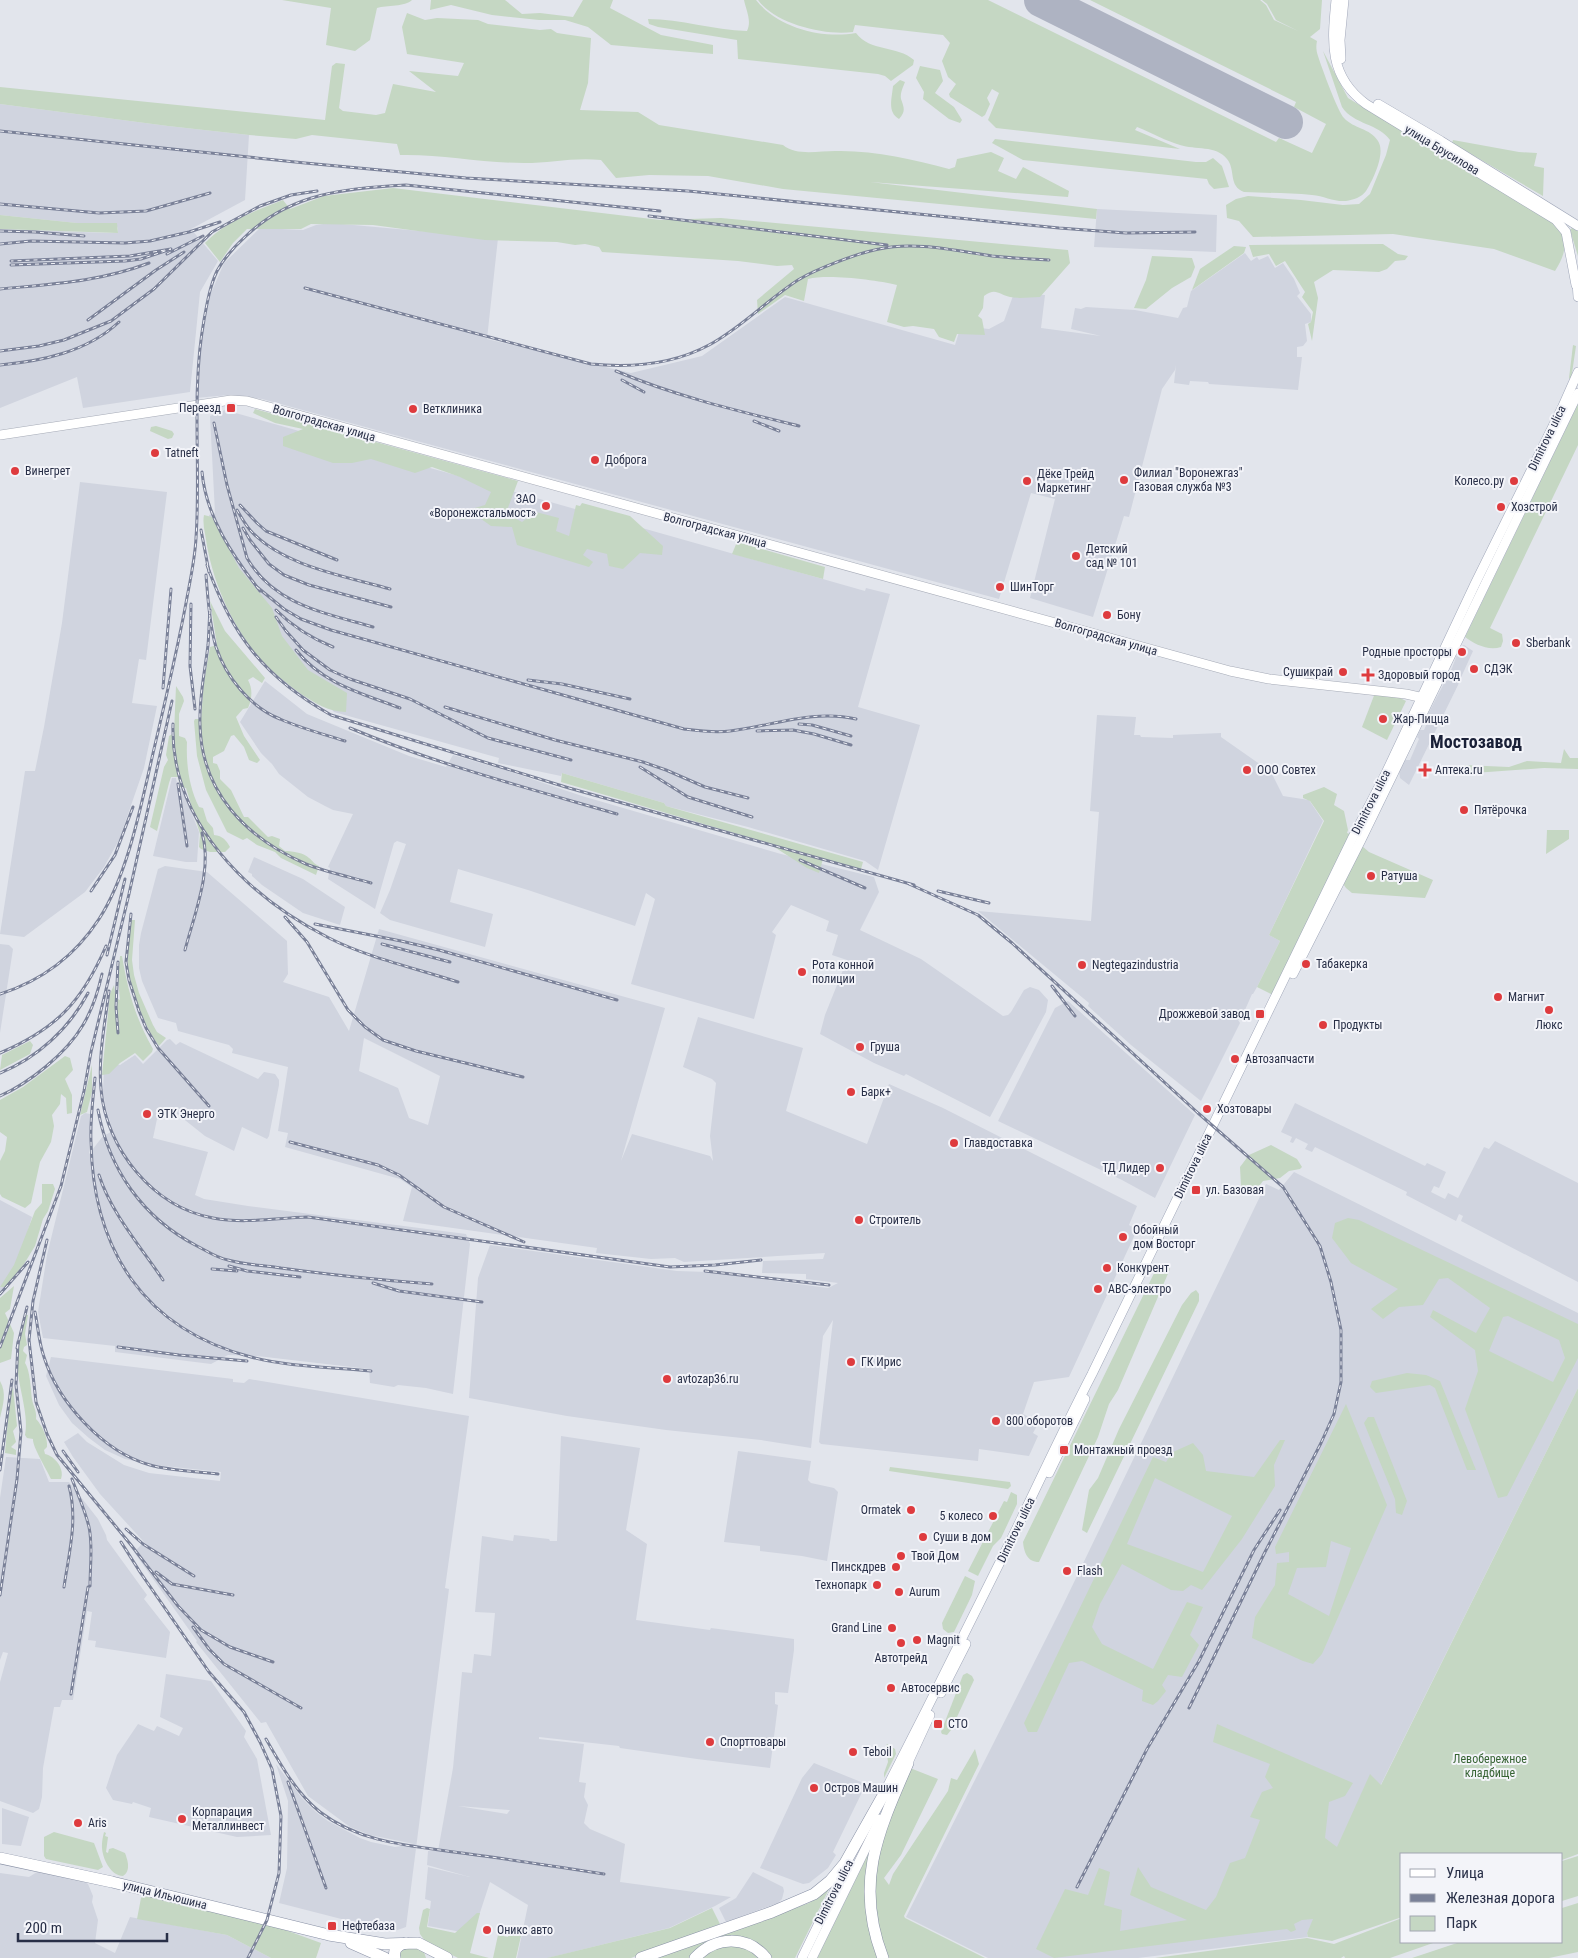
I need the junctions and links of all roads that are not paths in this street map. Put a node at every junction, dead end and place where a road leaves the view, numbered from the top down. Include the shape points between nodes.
1 (1336, 0) edge
2 (1344, 0) edge
3 (1578, 226) edge
4 (1578, 271) edge
5 (1576, 285) junction
6 (1578, 297) edge
7 (1578, 372) edge
8 (1578, 393) edge
9 (0, 435) edge
10 (1426, 698) junction
11 (1275, 1003) junction
12 (908, 1763) junction
13 (885, 1792) junction
14 (0, 1858) edge
15 (328, 1934) junction
16 (415, 1943) junction
17 (385, 1958) edge
18 (395, 1958) edge
19 (429, 1958) edge
20 (447, 1958) edge
21 (641, 1958) edge
22 (696, 1958) edge
23 (766, 1958) edge
24 (802, 1958) edge
25 (812, 1958) edge
26 (883, 1958) edge

1 - 5 main road, улица Брусилова via 1332,41 1336,62 1347,87 1366,104 1556,220 1566,232
2 - 3 main road, улица Брусилова via 1341,56 1345,71 1358,90
4 - 5 main road
5 - 6 main road, улица Брусилова
7 - 10 main road, Dimitrova ulica
8 - 10 main road, Dimitrova ulica
9 - 10 main road, Волгоградская улица via 231,400 247,401 1230,671 1269,679
10 - 11 main road, Dimitrova ulica
11 - 12 main road, Dimitrova ulica
11 - 13 main road, Dimitrova ulica
12 - 25 main road, Dimitrova ulica
12 - 26 highway via 883,1822 871,1867 871,1912
13 - 21 highway via 845,1863 814,1894
13 - 24 main road, Dimitrova ulica
14 - 15 highway, улица Ильюшина
15 - 16 highway via 388,1944
15 - 17 highway
16 - 18 highway via 398,1947
16 - 19 highway via 427,1950
16 - 20 highway
22 - 23 highway via 711,1946 729,1941 749,1944

